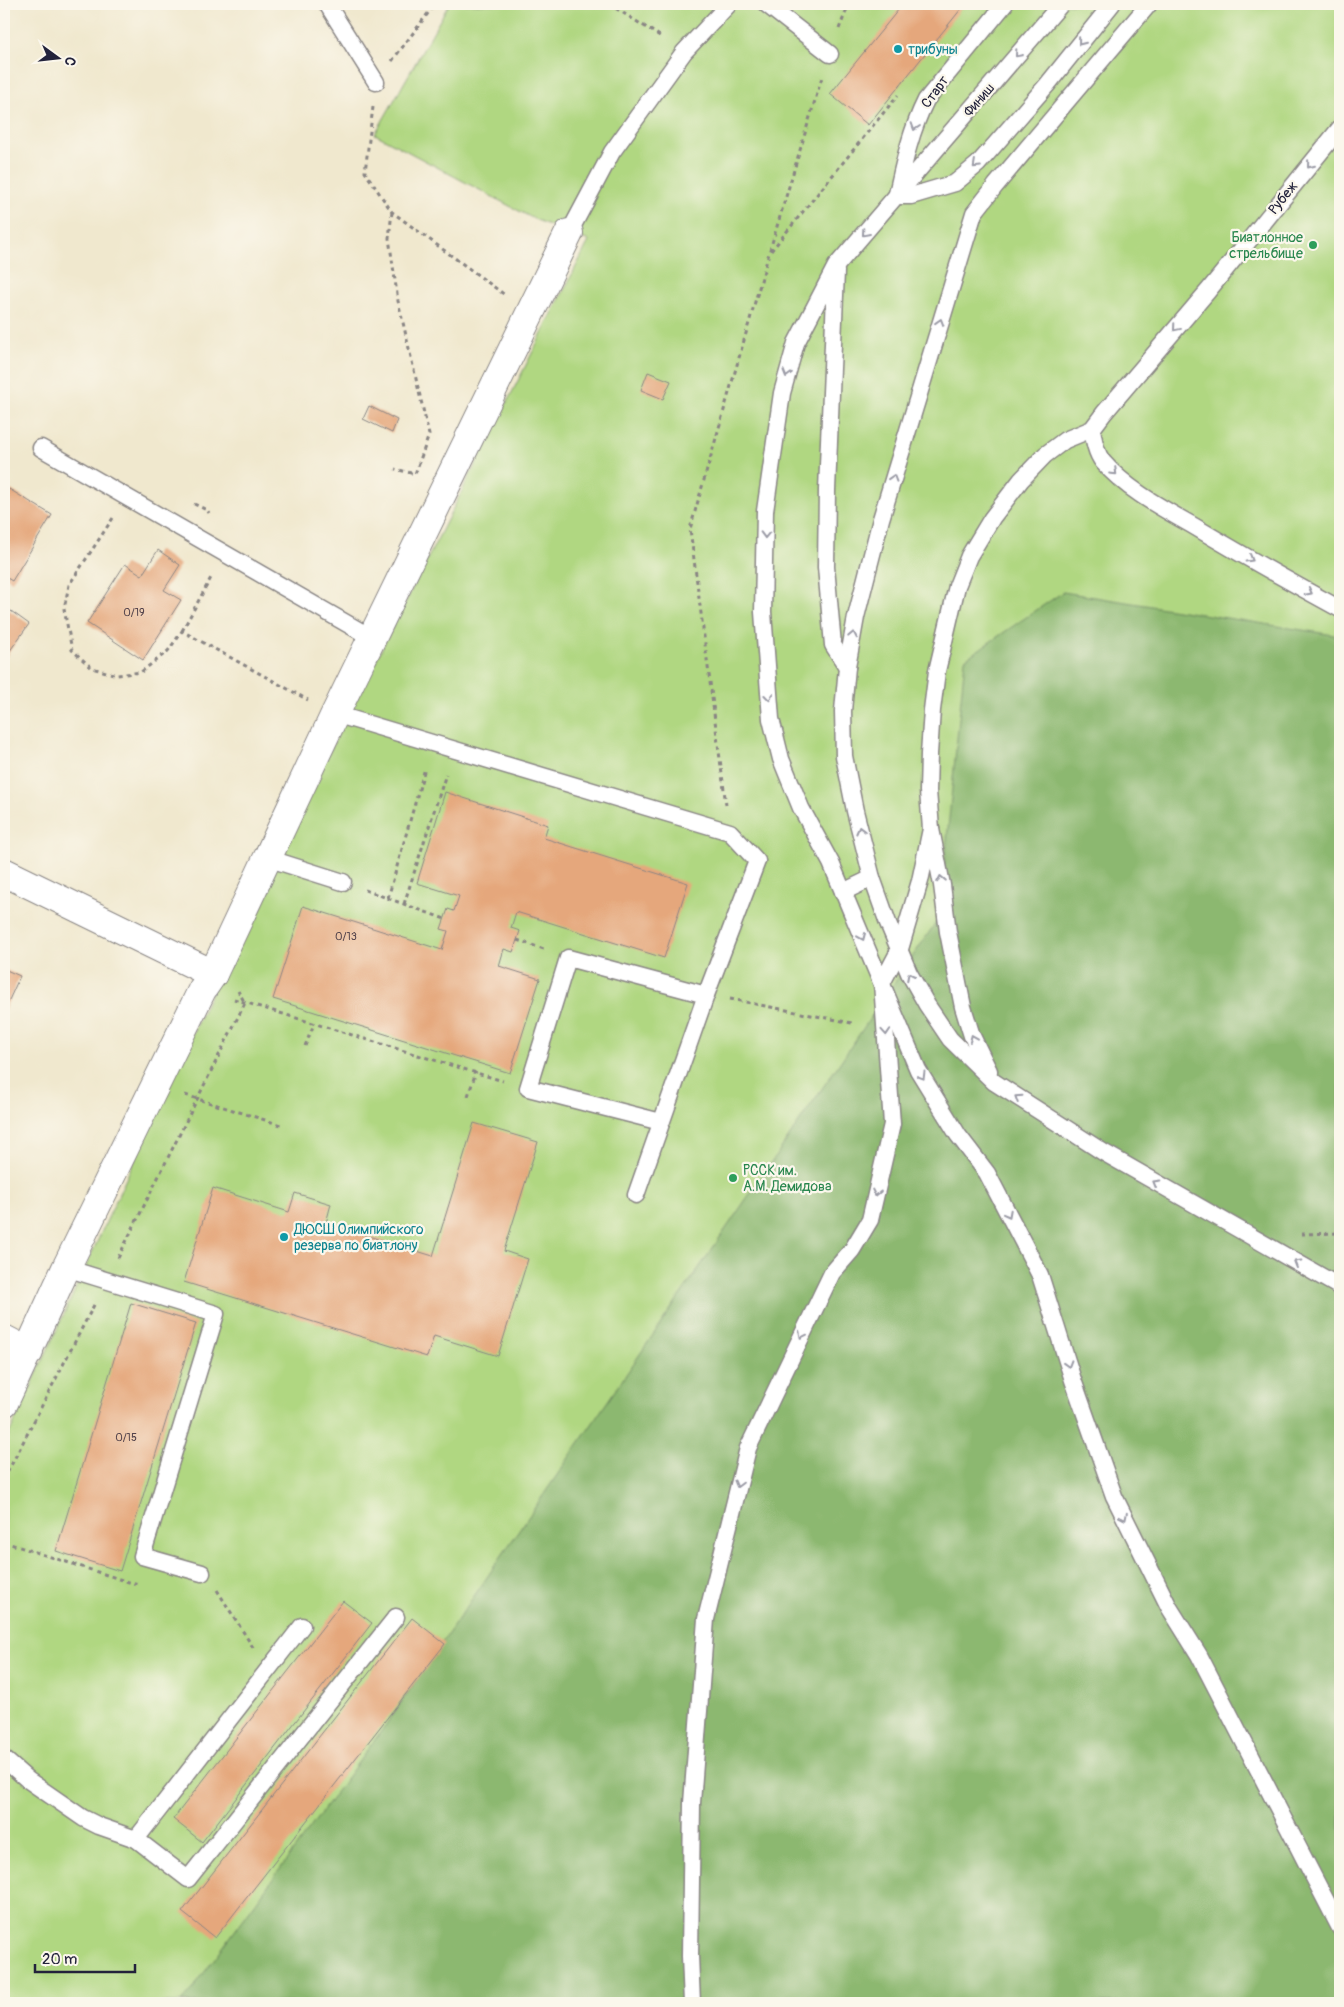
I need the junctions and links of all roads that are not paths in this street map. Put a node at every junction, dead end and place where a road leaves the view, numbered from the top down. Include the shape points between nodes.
1 (327, 4) edge
2 (729, 4) edge
3 (766, 4) edge
4 (1005, 4) edge
5 (1061, 4) edge
6 (1112, 4) edge
7 (1149, 4) edge
8 (830, 54) road end
9 (376, 82) road end
10 (1340, 128) edge
11 (896, 196) junction
12 (569, 234) joint
13 (836, 266) junction
14 (1092, 430) junction
15 (41, 448) dead end
16 (1340, 609) edge
17 (372, 638) junction
18 (846, 666) junction
19 (335, 714) junction
20 (931, 829) junction
21 (267, 858) junction
22 (4, 872) edge
23 (872, 878) junction
24 (343, 882) road end
25 (843, 892) junction
26 (900, 949) junction
27 (208, 982) junction
28 (882, 983) junction
29 (706, 995) junction
30 (994, 1082) junction
31 (661, 1122) junction
32 (636, 1195) dead end
33 (66, 1268) junction
34 (1340, 1287) edge
35 (4, 1339) edge
36 (29, 1352) junction
37 (4, 1403) edge
38 (202, 1573) road end
39 (396, 1617) dead end
40 (302, 1626) dead end
41 (4, 1759) edge
42 (136, 1839) junction
43 (1340, 1928) edge
44 (692, 2003) edge

1 - 9 lane
2 - 12 lane via 684,52 612,152
3 - 8 lane
4 -> 11 lane, Старт via 926,100 906,153
5 -> 11 lane, Финиш
6 -> 11 lane via 978,164 955,183 911,196
18 -> 7 lane via 881,519 974,213
10 -> 14 lane, Рубеж
11 -> 13 lane, Финиш
12 - 17 street
13 - 18 lane via 826,567 833,645
13 -> 25 lane, Финиш via 796,343 782,393 765,511 763,612 772,719 781,759 801,808
14 -> 16 lane via 1102,460 1150,501
14 - 20 lane via 1065,440 1045,455 992,518 969,556 957,586 937,672 929,754
15 - 17 lane
17 - 19 street
23 -> 18 lane via 844,756
19 - 21 street
19 - 29 lane via 730,832 757,861
20 - 26 lane
30 -> 20 lane via 972,1036 963,1008
21 - 24 lane
21 - 27 street
22 - 27 street
23 - 25 lane
23 - 26 lane
25 -> 28 lane, Финиш
26 - 28 lane
30 -> 26 lane via 950,1039 909,974
27 - 33 street
28 -> 43 lane, Финиш via 918,1070 958,1135 987,1173 1040,1275 1114,1496 1168,1607 1199,1655
28 -> 44 lane via 892,1124 870,1220 852,1250 832,1273 748,1448 706,1619 692,1803
29 - 31 lane
29 - 31 lane via 568,958 528,1088
34 -> 30 lane via 1104,1152
31 - 32 lane
33 - 36 street
33 - 38 lane via 216,1314 142,1556
35 - 36 street
36 - 37 street
39 - 42 lane via 188,1879
40 - 42 lane
41 - 42 lane via 83,1818

